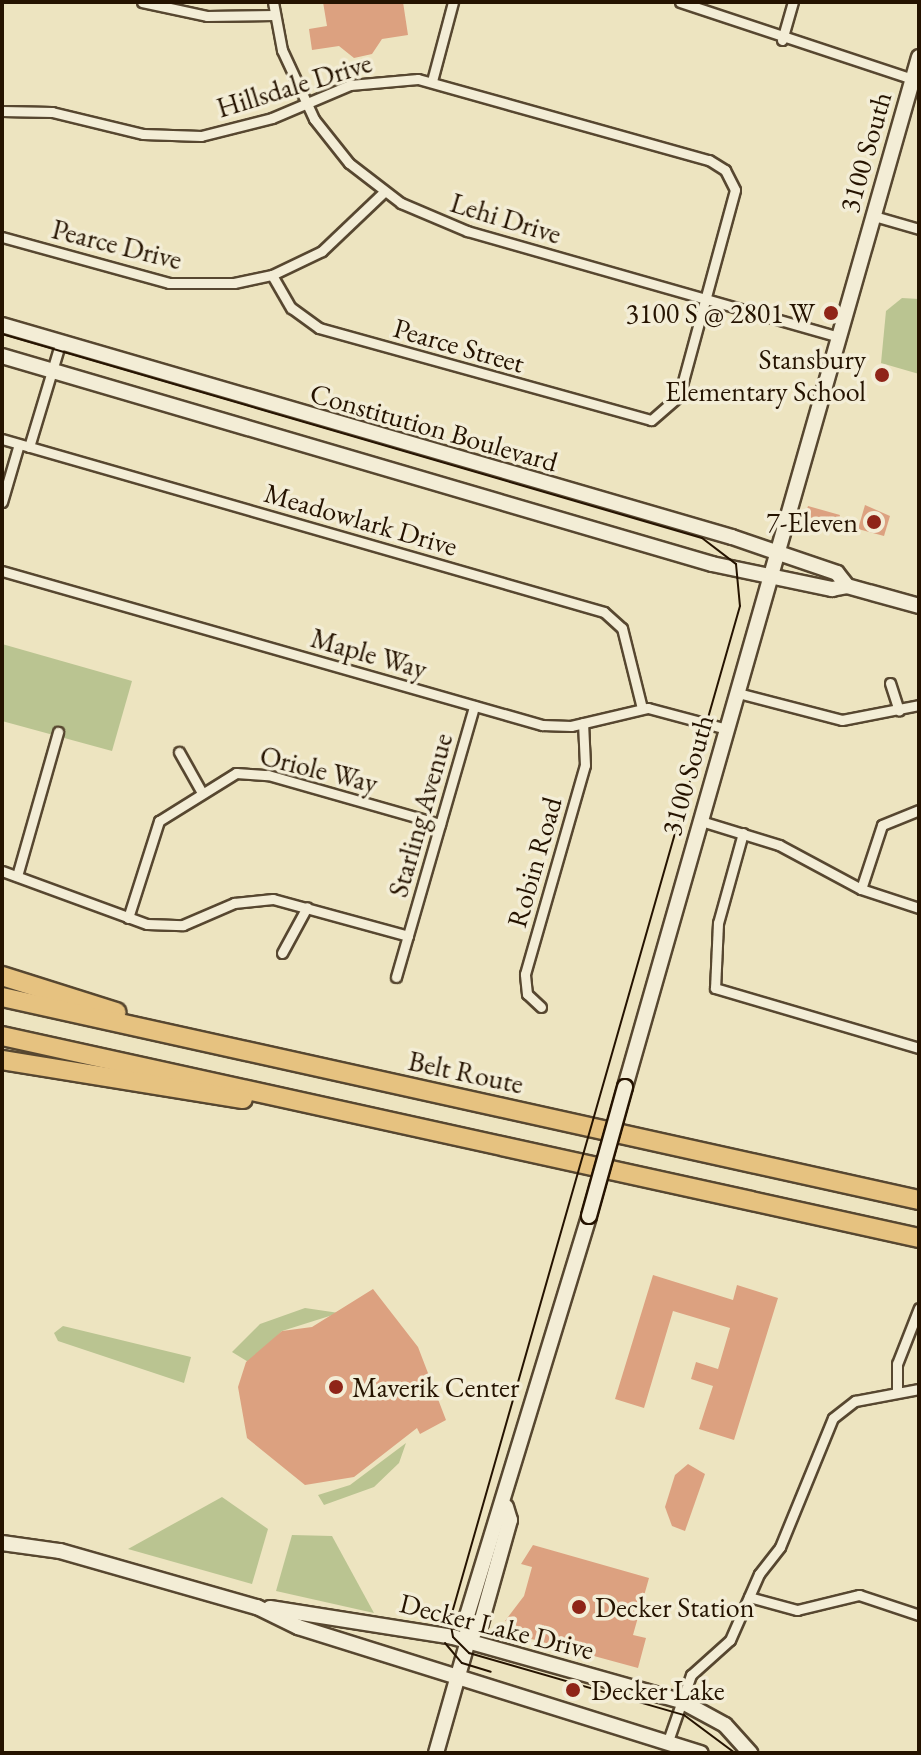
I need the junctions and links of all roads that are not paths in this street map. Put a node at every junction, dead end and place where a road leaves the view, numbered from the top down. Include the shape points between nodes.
1 (142, 2) edge
2 (273, 2) edge
3 (453, 2) edge
4 (680, 2) edge
5 (793, 2) edge
6 (274, 15) junction
7 (782, 40) junction
8 (919, 57) edge
9 (432, 81) junction
10 (914, 88) edge
11 (305, 104) junction
12 (2, 111) edge
13 (384, 192) junction
14 (874, 216) junction
15 (919, 229) edge
16 (2, 237) edge
17 (272, 275) junction
18 (707, 299) junction
19 (2, 325) edge
20 (839, 337) junction
21 (61, 341) junction
22 (2, 356) edge
23 (52, 370) junction
24 (2, 439) edge
25 (19, 444) junction
26 (29, 447) junction
27 (2, 502) edge
28 (777, 554) junction
29 (2, 571) edge
30 (771, 576) junction
31 (847, 586) junction
32 (919, 606) edge
33 (890, 683) dead end
34 (738, 693) junction
35 (919, 705) edge
36 (474, 706) junction
37 (642, 708) junction
38 (899, 711) junction
39 (583, 723) junction
40 (727, 729) junction
41 (58, 732) dead end
42 (179, 752) dead end
43 (201, 791) junction
44 (919, 810) edge
45 (701, 821) junction
46 (440, 824) junction
47 (743, 833) junction
48 (2, 871) edge
49 (17, 876) junction
50 (861, 889) junction
51 (307, 907) junction
52 (919, 908) edge
53 (128, 918) junction
54 (408, 936) junction
55 (282, 953) dead end
56 (2, 976) edge
57 (396, 977) dead end
58 (2, 997) edge
59 (541, 1007) dead end
60 (2, 1036) edge
61 (194, 1040) junction
62 (919, 1048) edge
63 (2, 1060) edge
64 (314, 1104) junction
65 (919, 1200) edge
66 (919, 1238) edge
67 (919, 1308) edge
68 (919, 1389) edge
69 (897, 1392) junction
70 (2, 1543) edge
71 (749, 1597) junction
72 (257, 1607) junction
73 (918, 1612) edge
74 (468, 1641) junction
75 (459, 1673) junction
76 (681, 1701) junction
77 (669, 1738) junction
78 (436, 1753) edge
79 (701, 1753) edge
80 (750, 1753) edge

1 - 6 street via 207,16
2 - 6 street, Lehi Drive
3 - 9 street
4 - 7 street
5 - 7 street
6 - 11 street, Lehi Drive
7 - 10 street
8 - 10 main road, 3100 South
9 - 11 street, Hillsdale Drive via 365,82
9 - 18 street, Hillsdale Drive via 703,158 729,175 734,199
10 - 14 main road, 3100 South
11 - 12 street, Hillsdale Drive via 238,129 180,136 43,111
11 - 13 street, Lehi Drive via 335,148
13 - 17 street, Pearce Drive via 339,240
13 - 18 street, Lehi Drive via 451,226
14 - 15 street
14 - 20 main road, 3100 South
16 - 17 street, Pearce Drive via 169,283 213,286
17 - 18 street, Pearce Street via 291,308 319,328 631,417 658,418 679,396
18 - 20 street, Lehi Drive
19 - 21 main road, Constitution Boulevard
20 - 28 main road, 3100 South
21 - 23 street
21 - 28 main road, Constitution Boulevard
22 - 23 main road, Constitution Boulevard
23 - 26 street
23 - 30 main road, Constitution Boulevard
24 - 25 street, Meadowlark Drive
25 - 26 street, Meadowlark Drive
25 - 27 street
26 - 37 street, Meadowlark Drive via 604,612 622,628
28 - 30 main road, 3100 South
28 - 31 main road, Constitution Boulevard via 837,573
29 - 36 street, Maple Way
30 - 31 main road, Constitution Boulevard
30 - 34 main road, 3100 South
31 - 32 main road, Constitution Boulevard
33 - 38 street
34 - 38 street via 831,719
34 - 40 main road, 3100 South
35 - 38 street
36 - 39 street, Maple Way via 552,726
36 - 46 street, Starling Avenue
37 - 39 street, Maple Way
37 - 40 street, Maple Way
39 - 59 street, Robin Road via 585,765 525,974 527,994
40 - 45 main road, 3100 South
41 - 49 street
42 - 43 street
43 - 46 street, Oriole Way via 236,773 257,772
43 - 53 street, Oriole Way via 155,828
44 - 50 street via 882,825
45 - 47 street
45 - 74 main road, 3100 South, bridge via 506,1507 496,1516 470,1606
46 - 54 street, Starling Avenue
47 - 50 street
47 - 62 street via 718,923 714,987
48 - 49 street
49 - 53 street
50 - 52 street
51 - 53 street via 259,899 183,925
51 - 54 street
51 - 55 street
54 - 57 street, Starling Avenue
56 - 61 highway
58 - 61 highway, Belt Route
60 - 64 highway
61 - 65 highway, Belt Route
63 - 64 highway via 187,1092
64 - 66 highway
67 - 69 street via 895,1369
68 - 69 street
69 - 71 street via 855,1401 833,1418 783,1539
70 - 72 main road, Decker Lake Drive via 60,1551
71 - 73 street via 797,1610 859,1595
71 - 76 street via 730,1640 698,1666
72 - 74 main road, Decker Lake Drive
72 - 75 main road, Decker Lake Drive via 298,1627
74 - 75 main road, 3100 South
74 - 76 main road, Decker Lake Drive
75 - 77 main road, Decker Lake Drive
75 - 78 main road, 3100 South
76 - 77 street
76 - 80 main road, Decker Lake Drive via 725,1725
77 - 79 main road, Decker Lake Drive

